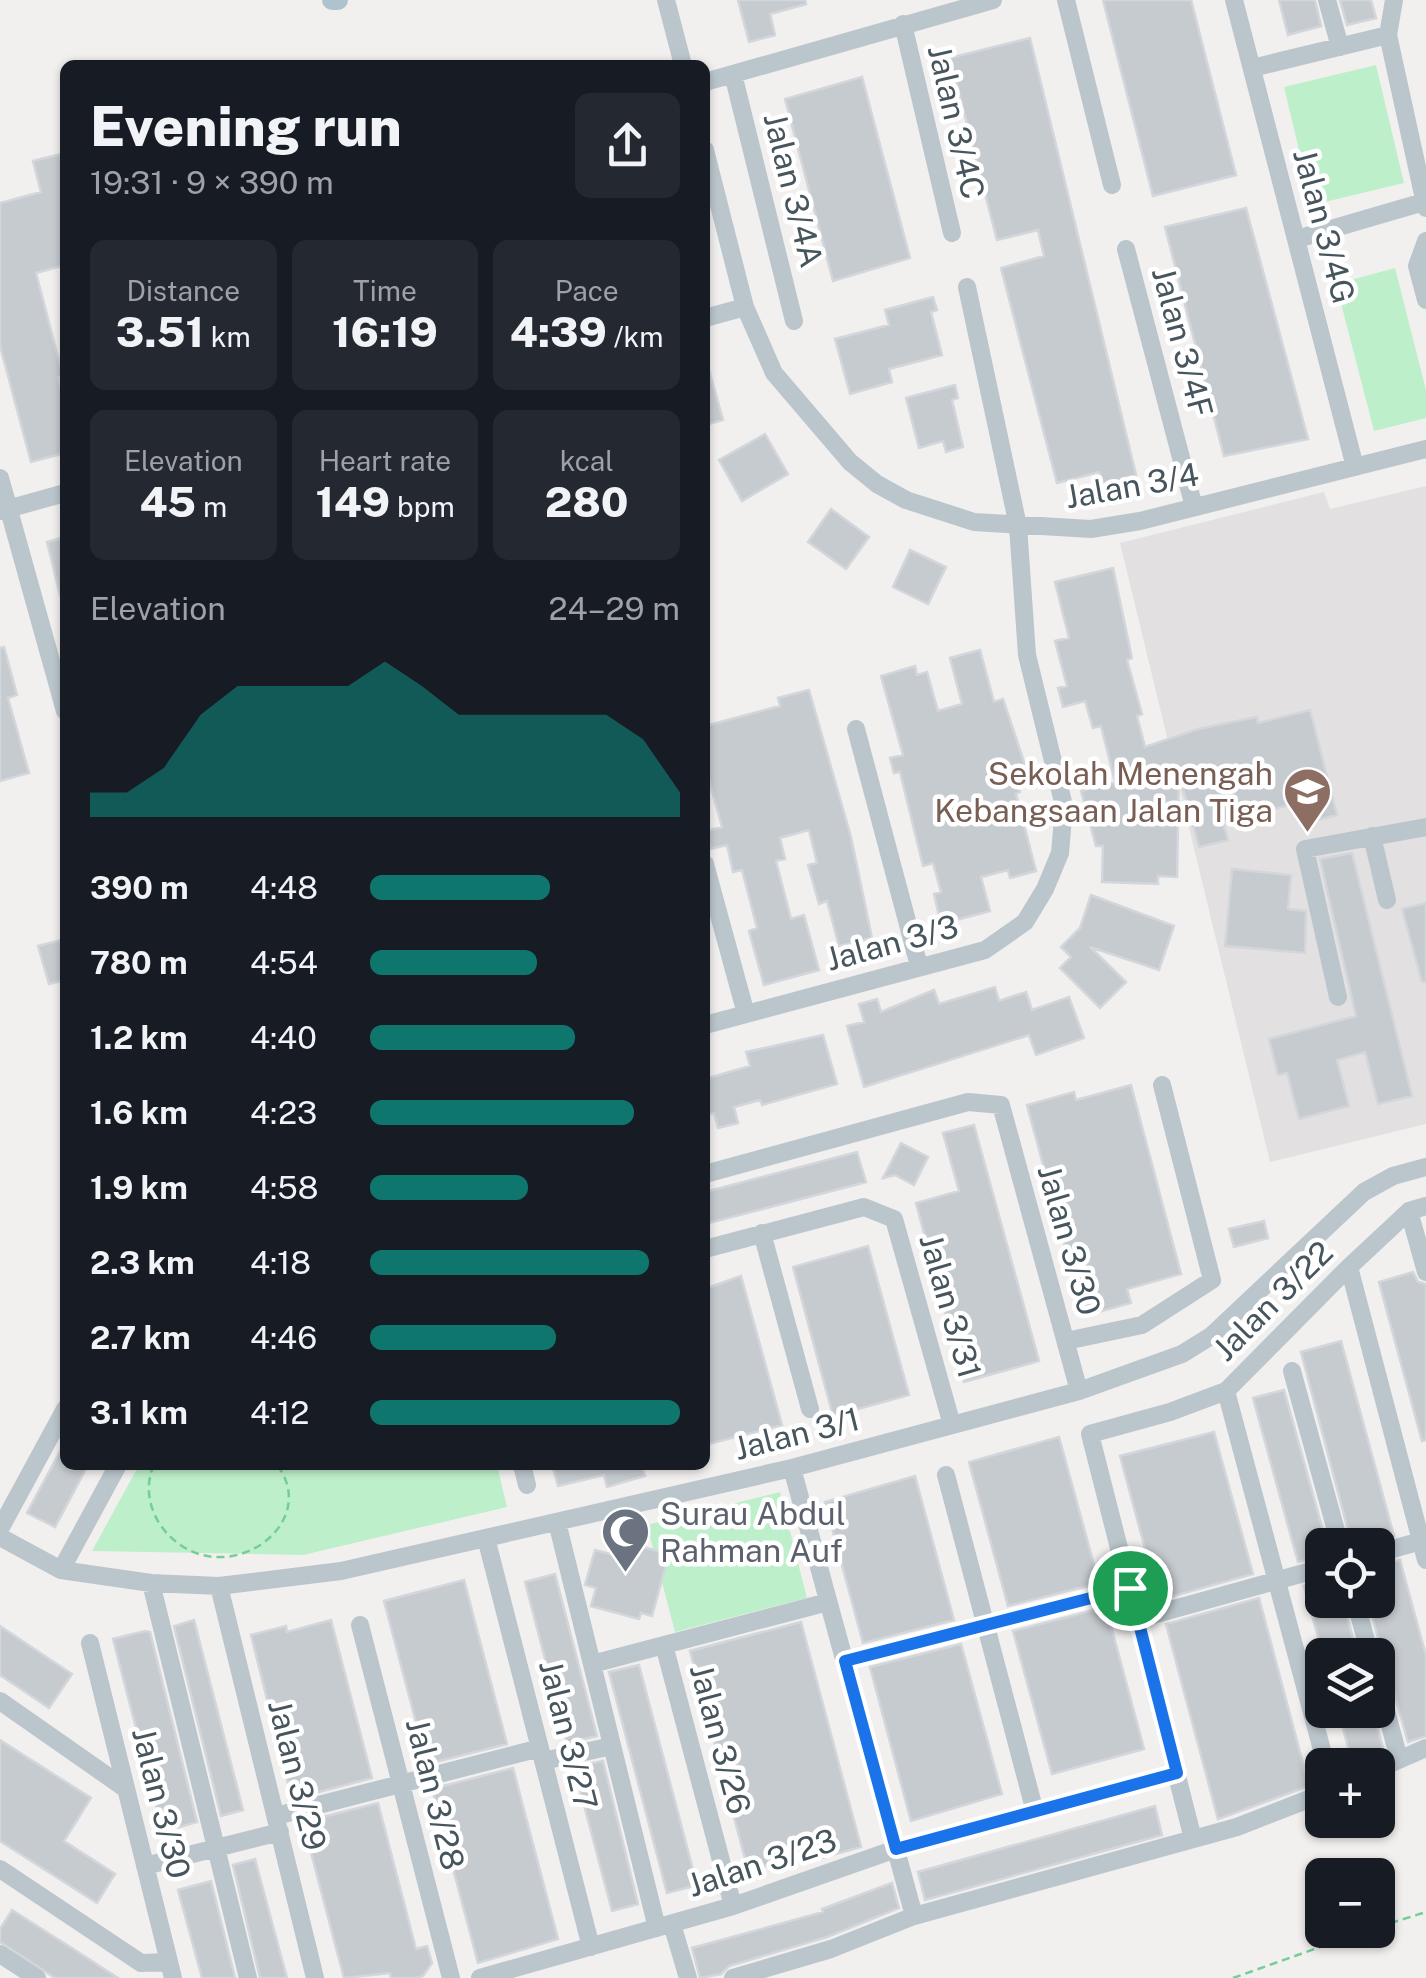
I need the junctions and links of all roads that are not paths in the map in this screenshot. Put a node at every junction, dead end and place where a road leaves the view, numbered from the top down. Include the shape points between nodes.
1 (666, 0) edge
2 (993, 0) edge
3 (1066, 0) edge
4 (1234, 0) edge
5 (1327, 0) edge
6 (1394, 0) edge
7 (903, 24) junction
8 (1388, 35) junction
9 (1340, 47) junction
10 (682, 60) edge
11 (1252, 68) junction
12 (734, 74) junction
13 (710, 81) edge
14 (710, 170) edge
15 (1112, 185) dead end
16 (1425, 205) edge
17 (952, 233) dead end
18 (1296, 239) junction
19 (1426, 241) edge
20 (1126, 249) dead end
21 (967, 287) dead end
22 (1426, 300) edge
23 (745, 307) junction
24 (710, 317) edge
25 (794, 321) dead end
26 (1426, 450) edge
27 (1355, 467) junction
28 (0, 478) edge
29 (60, 494) edge
30 (1194, 508) junction
31 (4, 510) edge
32 (1018, 526) junction
33 (60, 695) edge
34 (856, 729) dead end
35 (1426, 827) edge
36 (1372, 836) junction
37 (710, 882) edge
38 (1387, 900) dead end
39 (919, 966) junction
40 (1338, 997) dead end
41 (746, 1014) junction
42 (710, 1024) edge
43 (1162, 1085) dead end
44 (1426, 1167) edge
45 (710, 1173) edge
46 (1418, 1209) edge
47 (762, 1233) junction
48 (710, 1247) edge
49 (1349, 1267) junction
50 (1426, 1272) edge
51 (1066, 1341) junction
52 (1292, 1370) dead end
53 (1226, 1391) junction
54 (1079, 1392) junction
55 (810, 1409) dead end
56 (60, 1418) edge
57 (952, 1425) junction
58 (792, 1468) junction
59 (115, 1470) edge
60 (523, 1470) edge
61 (946, 1475) dead end
62 (527, 1484) dead end
63 (1418, 1501) edge
64 (556, 1522) junction
65 (1335, 1528) edge
66 (0, 1530) edge
67 (0, 1538) edge
68 (486, 1538) junction
69 (1423, 1550) edge
70 (1395, 1552) edge
71 (62, 1570) junction
72 (1305, 1573) edge
73 (1278, 1580) junction
74 (151, 1583) junction
75 (219, 1586) junction
76 (1130, 1588) junction
77 (828, 1602) junction
78 (1138, 1619) junction
79 (360, 1625) dead end
80 (986, 1625) junction
81 (90, 1643) dead end
82 (664, 1645) junction
83 (845, 1661) junction
84 (592, 1664) junction
85 (0, 1701) edge
86 (1391, 1728) edge
87 (612, 1746) junction
88 (1322, 1748) edge
89 (1426, 1748) edge
90 (542, 1755) junction
91 (1399, 1759) junction
92 (1395, 1761) edge
93 (1177, 1773) junction
94 (401, 1784) junction
95 (126, 1789) junction
96 (1305, 1800) edge
97 (1036, 1812) junction
98 (278, 1824) junction
99 (1194, 1839) junction
100 (215, 1849) junction
101 (896, 1849) junction
102 (146, 1866) junction
103 (0, 1869) edge
104 (734, 1906) junction
105 (914, 1916) junction
106 (665, 1926) junction
107 (591, 1946) junction
108 (0, 1954) edge
109 (171, 1970) edge
110 (38, 1978) edge
111 (248, 1978) edge
112 (315, 1978) edge
113 (451, 1978) edge
114 (480, 1978) edge
115 (688, 1978) edge
116 (733, 1978) edge

1 - 10 street
2 - 7 street
3 - 15 street
4 - 11 street, Jalan 3/4G
5 - 9 street
6 - 8 street
7 - 12 street
7 - 17 street, Jalan 3/4C
8 - 9 street
8 - 16 street
9 - 11 street
11 - 18 street, Jalan 3/4G
12 - 13 street
12 - 25 street, Jalan 3/4A
14 - 23 street, Jalan 3/4
16 - 18 street
18 - 27 street, Jalan 3/4G
19 - 22 street via 1417,266
20 - 30 street, Jalan 3/4F
21 - 32 street, Jalan 3/3
23 - 24 street
23 - 32 street, Jalan 3/4 via 774,373 877,484 937,512
26 - 27 street, Jalan 3/4
27 - 30 street, Jalan 3/4
28 - 31 street
29 - 31 street
30 - 32 street, Jalan 3/4 via 1091,530
31 - 33 street
32 - 39 street, Jalan 3/3 via 1026,655 1064,806 1060,853 1024,922 985,950
34 - 39 street
35 - 36 street
36 - 38 street
36 - 40 street via 1308,846 1304,854
37 - 41 street
39 - 41 street, Jalan 3/3
41 - 42 street, Jalan 3/3
43 - 51 street via 1212,1280 1142,1325
44 - 54 street, Jalan 3/1 via 1364,1192 1198,1346
45 - 51 street, Jalan 3/30 via 968,1102 1001,1106
46 - 49 street, Jalan 3/22
46 - 50 street
47 - 48 street, Jalan 3/31
47 - 55 street
47 - 57 street, Jalan 3/31 via 864,1207 894,1219
49 - 53 street, Jalan 3/22
49 - 63 street
51 - 54 street, Jalan 3/30
52 - 65 street
53 - 73 street
53 - 76 street, Jalan 3/22 via 1090,1434
54 - 57 street, Jalan 3/1
56 - 66 street
57 - 58 street, Jalan 3/1
58 - 64 street, Jalan 3/1
58 - 77 street
59 - 71 street
60 - 62 street
61 - 80 street
63 - 69 street
64 - 68 street, Jalan 3/1
64 - 84 street
67 - 71 street, Jalan 3/1
68 - 75 street, Jalan 3/1 via 341,1571
68 - 90 street, Jalan 3/27
69 - 70 street
71 - 74 street, Jalan 3/1
72 - 73 street
73 - 78 street
73 - 88 street
74 - 75 street, Jalan 3/1
74 - 100 street
75 - 98 street, Jalan 3/29
76 - 78 street, Jalan 3/22
76 - 80 street
77 - 82 street
77 - 83 street
78 - 93 street, Jalan 3/22
79 - 94 street, Jalan 3/28
80 - 83 street
80 - 97 street
81 - 95 street, Jalan 3/30
82 - 84 street
82 - 104 street, Jalan 3/26
83 - 101 street
84 - 87 street
85 - 95 street
86 - 91 street
87 - 90 street
87 - 106 street
89 - 91 street
90 - 94 street
90 - 107 street, Jalan 3/27
91 - 92 street
93 - 97 street, Jalan 3/23
93 - 99 street, Jalan 3/22
94 - 98 street
94 - 113 street, Jalan 3/28
95 - 102 street, Jalan 3/30
96 - 99 street
97 - 101 street, Jalan 3/23
98 - 100 street
98 - 112 street, Jalan 3/29
99 - 105 street
100 - 102 street
100 - 111 street
101 - 104 street, Jalan 3/23
101 - 105 street
102 - 109 street, Jalan 3/30
103 - 109 street via 140,1963
104 - 106 street, Jalan 3/23
105 - 116 street
106 - 107 street, Jalan 3/23
106 - 115 street
107 - 114 street, Jalan 3/23
108 - 110 street

